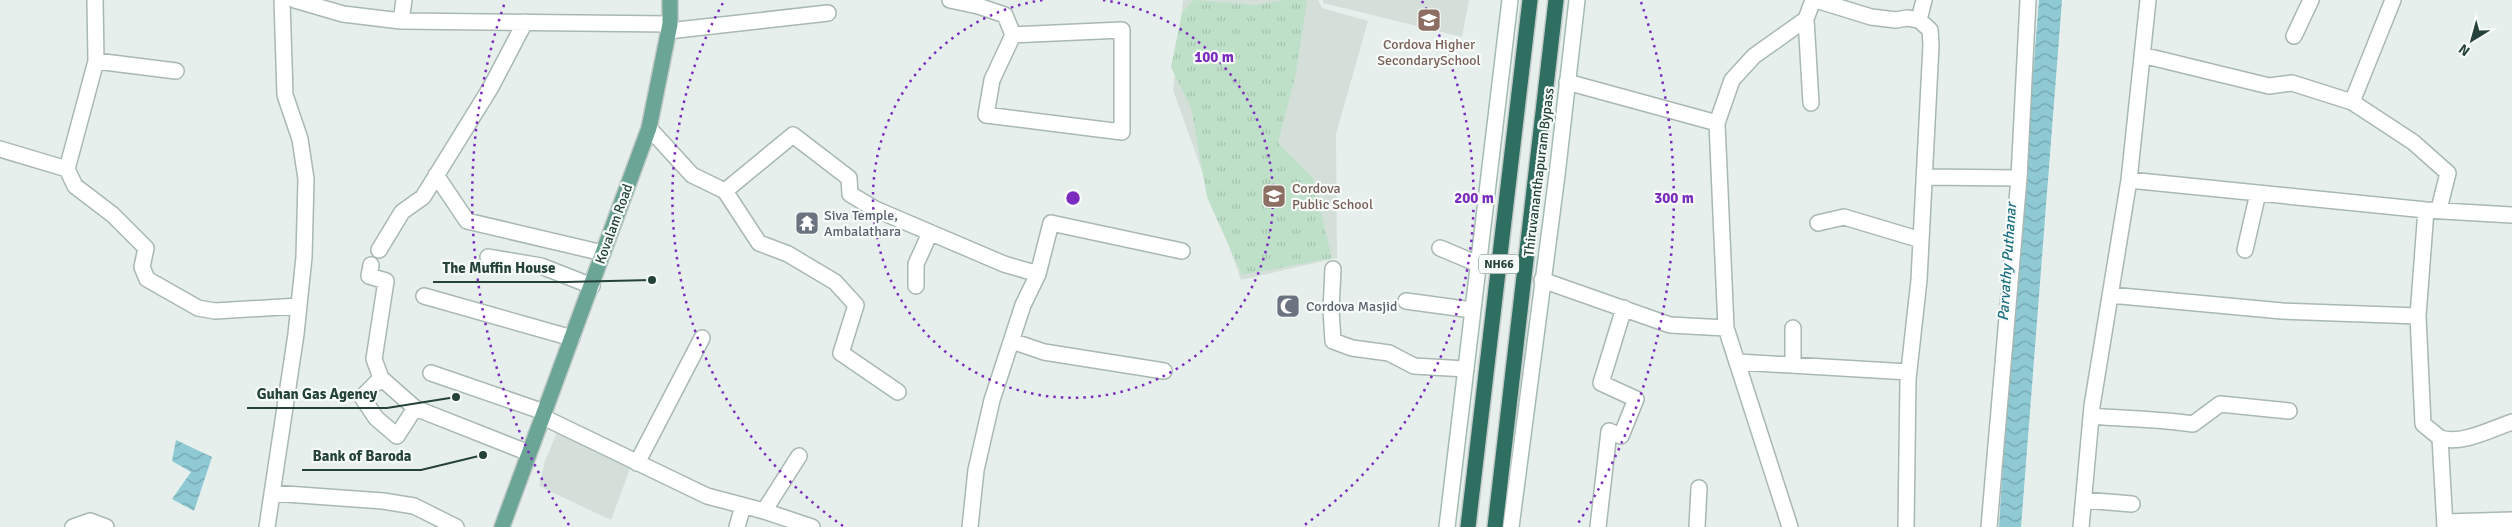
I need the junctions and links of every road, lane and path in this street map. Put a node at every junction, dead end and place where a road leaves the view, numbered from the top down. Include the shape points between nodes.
1 (94, 0) edge
2 (282, 0) edge
3 (295, 0) edge
4 (404, 0) edge
5 (670, 0) edge
6 (950, 0) edge
7 (1510, 0) edge
8 (1530, 0) edge
9 (1556, 0) edge
10 (1577, 0) edge
11 (1814, 0) edge
12 (1924, 0) edge
13 (2028, 0) edge
14 (2148, 0) edge
15 (2311, 0) edge
16 (2393, 0) edge
17 (316, 3) edge
18 (978, 3) edge
19 (828, 13) dead end
20 (1806, 20) junction
21 (1919, 20) junction
22 (401, 21) junction
23 (525, 22) junction
24 (669, 28) junction
25 (1013, 35) junction
26 (2294, 36) dead end
27 (2142, 55) junction
28 (96, 61) junction
29 (176, 71) dead end
30 (1567, 82) junction
31 (2352, 102) junction
32 (1810, 103) dead end
33 (1716, 123) junction
34 (649, 128) junction
35 (0, 149) edge
36 (67, 169) junction
37 (436, 176) junction
38 (1924, 176) junction
39 (2019, 178) junction
40 (2128, 180) junction
41 (725, 190) junction
42 (2258, 193) junction
43 (2432, 209) junction
44 (2512, 216) edge
45 (1818, 223) dead end
46 (930, 233) junction
47 (1921, 240) junction
48 (1440, 248) dead end
49 (379, 250) dead end
50 (2245, 250) dead end
51 (1182, 251) dead end
52 (603, 253) junction
53 (488, 257) dead end
54 (1478, 264) junction
55 (371, 265) dead end
56 (1333, 269) dead end
57 (1038, 274) junction
58 (1542, 280) junction
59 (592, 286) junction
60 (916, 286) dead end
61 (2110, 295) junction
62 (424, 296) dead end
63 (1406, 301) dead end
64 (299, 306) junction
65 (1624, 308) junction
66 (1472, 310) junction
67 (2418, 316) junction
68 (1726, 328) junction
69 (1793, 328) dead end
70 (572, 338) junction
71 (702, 338) dead end
72 (1012, 341) junction
73 (1738, 362) junction
74 (1793, 365) junction
75 (1466, 369) junction
76 (1164, 371) dead end
77 (1908, 372) junction
78 (432, 373) dead end
79 (381, 378) junction
80 (898, 392) dead end
81 (415, 408) junction
82 (2289, 411) dead end
83 (544, 414) junction
84 (2091, 416) junction
85 (2512, 422) edge
86 (2440, 438) junction
87 (529, 453) junction
88 (799, 456) dead end
89 (637, 463) junction
90 (1699, 488) dead end
91 (272, 493) junction
92 (2084, 500) junction
93 (2132, 504) dead end
94 (743, 506) junction
95 (764, 511) junction
96 (2512, 520) edge
97 (2445, 524) edge
98 (73, 527) edge
99 (106, 527) edge
100 (268, 527) edge
101 (456, 527) edge
102 (502, 527) edge
103 (737, 527) edge
104 (812, 527) edge
105 (970, 527) edge
106 (1447, 527) edge
107 (1468, 527) edge
108 (1495, 527) edge
109 (1511, 527) edge
110 (1598, 527) edge
111 (1697, 527) edge
112 (1790, 527) edge
113 (1906, 527) edge
114 (1989, 527) edge
115 (2081, 527) edge

1 - 28 street
2 - 64 street via 285,95 300,139 306,179
3 - 17 street
4 - 22 street
5 - 24 main road, Kovalam Road
6 - 18 street
7 - 54 street
8 - 107 highway, Thiruvananthapuram Bypass / NH66
9 - 108 highway, Thiruvananthapuram Bypass / NH66
10 - 30 street, Thiruvananthapuram Bypass
11 - 20 street
11 - 21 street via 1871,17
12 - 21 street
13 - 39 street
14 - 27 street
15 - 26 street
16 - 31 street
17 - 22 street via 343,14
18 - 25 street via 1005,15
19 - 24 street
20 - 32 street
20 - 33 street via 1754,56 1732,80
21 - 38 street via 1930,30 1931,45
22 - 23 street
23 - 24 street
23 - 37 street via 491,87
24 - 34 main road, Kovalam Road
25 - 25 street via 1122,30 1122,132 986,115 992,80
27 - 31 street via 2269,86 2292,83
27 - 40 street
28 - 29 street
28 - 36 street
30 - 33 street
30 - 58 street, Thiruvananthapuram Bypass
31 - 43 street via 2413,142 2448,173
33 - 68 street
34 - 41 street via 692,175
34 - 52 main road, Kovalam Road
35 - 36 street
36 - 64 street via 76,186 113,215 146,248 143,273 160,288 198,308 215,311
37 - 49 street via 423,197 402,212
37 - 52 street via 467,221
38 - 39 street
38 - 47 street
39 - 114 street
40 - 42 street
40 - 61 street
41 - 46 street via 793,135 850,178 850,194 855,198
41 - 80 street via 759,243 788,254 835,282 856,305 841,352
42 - 43 street
42 - 50 street
43 - 44 street
43 - 67 street
45 - 47 street via 1844,217
46 - 57 street via 1004,264
46 - 60 street via 916,264
47 - 77 street
48 - 54 street
51 - 57 street via 1051,223
52 - 59 main road, Kovalam Road
53 - 59 street via 541,266
54 - 66 street
55 - 79 street via 369,276 386,281 374,359
56 - 75 street via 1330,310 1333,341 1352,348 1389,353 1414,366
57 - 72 street via 1023,305
58 - 65 street
58 - 109 street, Thiruvananthapuram Bypass
59 - 70 main road, Kovalam Road
61 - 67 street via 2282,311
61 - 84 street
62 - 70 street
63 - 66 street
64 - 91 street
65 - 68 street via 1670,325
65 - 110 street via 1601,382 1636,399 1621,436 1609,431
66 - 75 street
67 - 86 street via 2423,424
68 - 73 street
69 - 74 street
70 - 83 main road, Kovalam Road
71 - 89 street
72 - 76 street via 1044,352
72 - 105 street via 992,400 976,470
73 - 74 street
73 - 112 street
74 - 77 street
75 - 106 street
77 - 113 street
78 - 83 street
79 - 81 street
79 - 81 street via 362,397 376,418 396,436
81 - 87 street
82 - 84 street via 2220,404 2193,424
83 - 87 main road, Kovalam Road
83 - 89 street
84 - 92 street
85 - 86 street via 2461,439 2450,441
86 - 97 street
87 - 102 main road, Kovalam Road
88 - 95 street
89 - 94 street via 707,496
90 - 111 street
91 - 100 street
91 - 101 street via 414,506
92 - 93 street
92 - 115 street
94 - 95 street
94 - 103 street
95 - 104 street
96 - 97 street
98 - 99 street via 90,521

